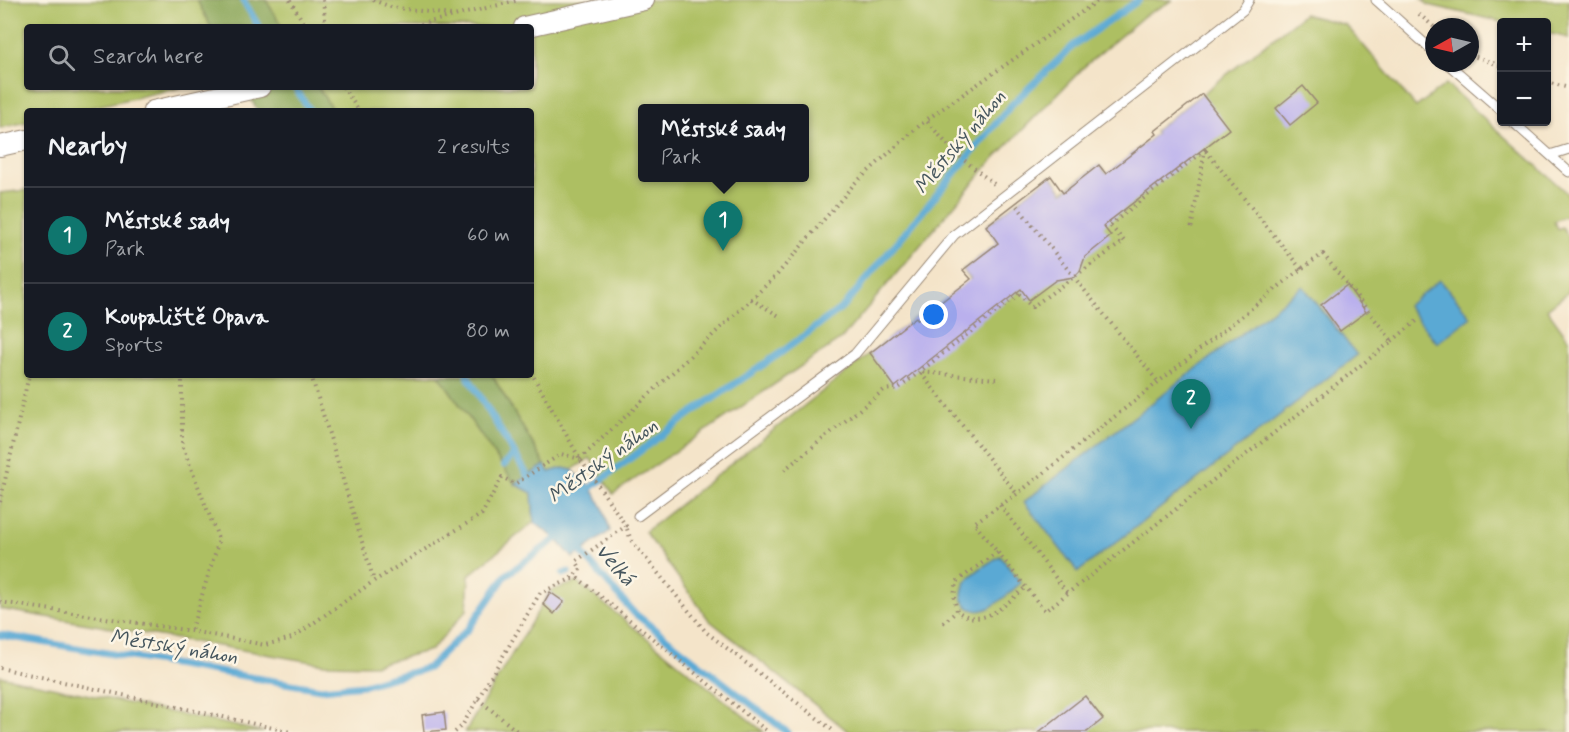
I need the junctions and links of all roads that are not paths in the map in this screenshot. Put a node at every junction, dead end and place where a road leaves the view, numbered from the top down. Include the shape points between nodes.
1 (644, 0) edge
2 (1249, 0) edge
3 (1376, 0) edge
4 (534, 25) edge
5 (1425, 44) edge
6 (1457, 72) edge
7 (248, 90) edge
8 (1497, 107) edge
9 (167, 108) edge
10 (1517, 126) edge
11 (24, 141) edge
12 (0, 146) edge
13 (1569, 148) edge
14 (1550, 155) junction
15 (1569, 172) edge
16 (638, 516) road end

1 - 4 street
2 - 16 lane via 1243,10 954,235 855,354
3 - 5 lane
6 - 8 lane
7 - 9 street
10 - 14 lane
11 - 12 street
13 - 14 lane
14 - 15 lane

